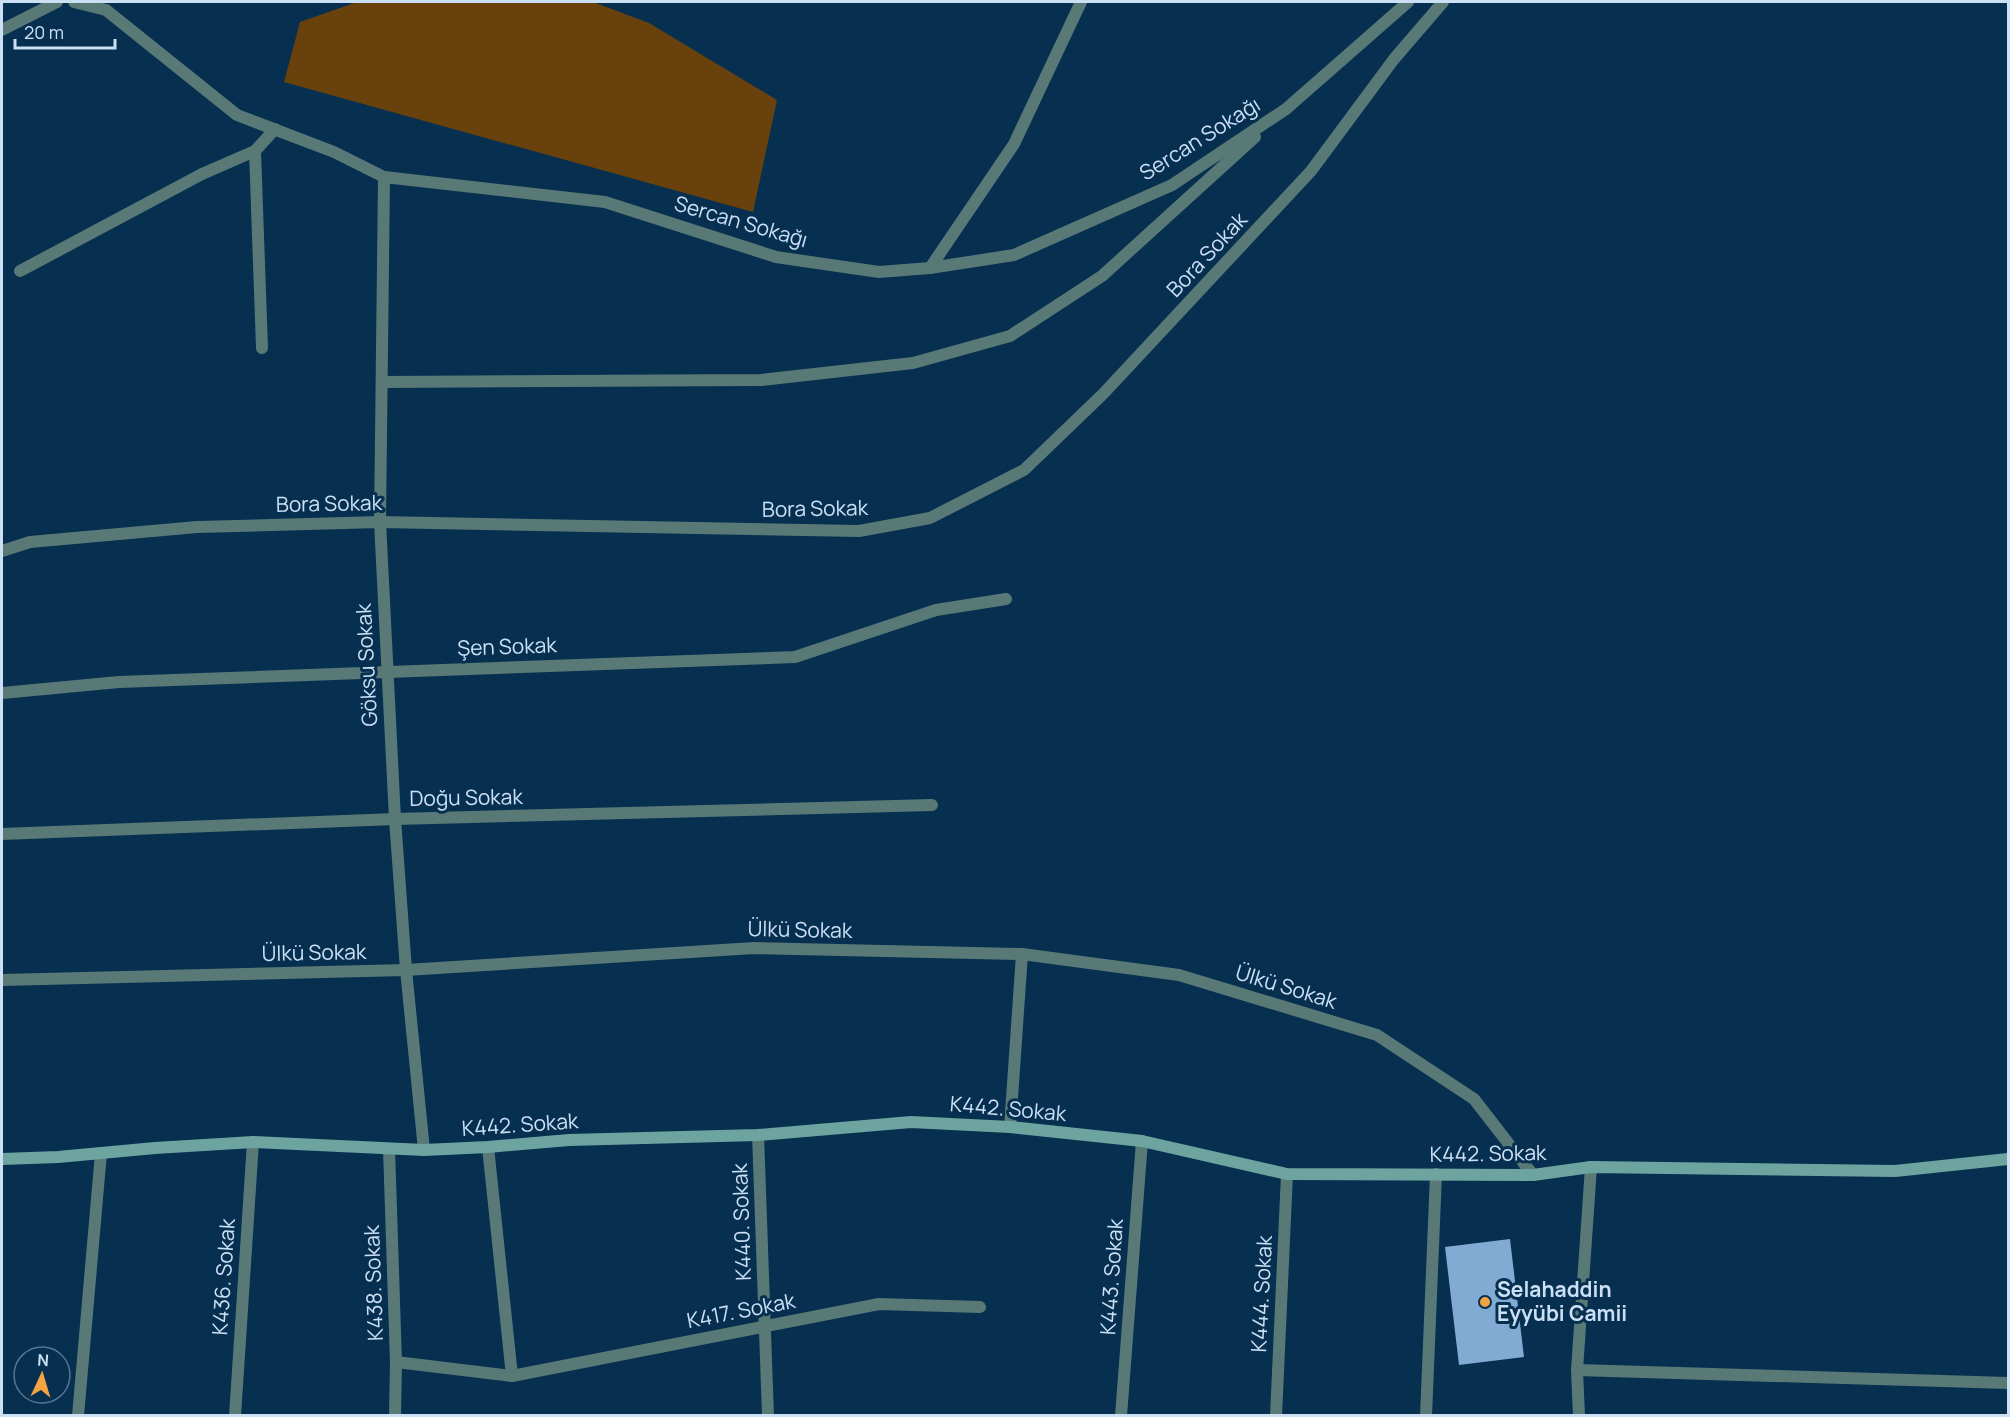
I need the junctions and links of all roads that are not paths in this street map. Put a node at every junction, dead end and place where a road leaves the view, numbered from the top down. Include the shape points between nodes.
1 (57, 2) edge
2 (74, 2) edge
3 (1081, 2) edge
4 (1408, 2) edge
5 (1443, 2) edge
6 (2, 30) edge
7 (1286, 109) junction
8 (275, 129) junction
9 (255, 151) junction
10 (384, 177) junction
11 (930, 268) junction
12 (20, 271) dead end
13 (262, 348) dead end
14 (382, 382) junction
15 (380, 522) junction
16 (2, 551) edge
17 (1006, 599) dead end
18 (387, 671) junction
19 (2, 693) edge
20 (932, 805) dead end
21 (395, 819) junction
22 (2, 834) edge
23 (1022, 954) junction
24 (406, 970) junction
25 (2, 980) edge
26 (1010, 1127) junction
27 (758, 1136) junction
28 (1142, 1141) junction
29 (253, 1142) junction
30 (488, 1147) junction
31 (389, 1149) junction
32 (423, 1150) junction
33 (101, 1153) junction
34 (2, 1159) edge
35 (2008, 1159) edge
36 (1591, 1167) junction
37 (1287, 1174) junction
38 (1436, 1174) junction
39 (1533, 1175) junction
40 (980, 1307) dead end
41 (765, 1327) junction
42 (396, 1362) junction
43 (1577, 1370) junction
44 (512, 1376) junction
45 (2008, 1383) edge
46 (78, 1416) edge
47 (235, 1416) edge
48 (395, 1416) edge
49 (768, 1416) edge
50 (1121, 1416) edge
51 (1276, 1416) edge
52 (1426, 1416) edge
53 (1579, 1416) edge

1 - 6 street
2 - 8 street, Sercan Sokağı via 106,10 237,115
3 - 11 street via 1014,144
4 - 7 street, Sercan Sokağı
5 - 15 street, Bora Sokak via 1394,59 1311,171 1103,394 1024,470 930,518 859,531
7 - 11 street, Sercan Sokağı via 1151,194 1014,255
7 - 14 street via 1102,276 1010,336 913,363 761,380
8 - 9 street
8 - 10 street, Sercan Sokağı
9 - 12 street via 202,174
9 - 13 street
10 - 11 street, Sercan Sokağı via 605,202 776,257 879,272
10 - 14 street, Göksu Sokak
14 - 15 street, Göksu Sokak
15 - 16 street, Bora Sokak via 197,527 30,542
15 - 18 street, Göksu Sokak
17 - 18 street, Şen Sokak via 936,610 795,657
18 - 19 street, Şen Sokak via 119,682
18 - 21 street, Göksu Sokak
20 - 21 street, Doğu Sokak
21 - 22 street, Doğu Sokak
21 - 24 street, Göksu Sokak
23 - 24 street, Ülkü Sokak via 754,948
23 - 26 street
23 - 39 street, Ülkü Sokak via 1179,975 1377,1035 1474,1099
24 - 25 street, Ülkü Sokak
24 - 32 street, Göksu Sokak
26 - 27 main road, K442. Sokak via 911,1122
26 - 28 main road, K442. Sokak
27 - 30 main road, K442. Sokak via 569,1140
27 - 41 street, K440. Sokak
28 - 37 main road, K442. Sokak
28 - 50 street, K443. Sokak
29 - 31 main road, K442. Sokak
29 - 33 main road, K442. Sokak
29 - 47 street, K436. Sokak
30 - 32 main road, K442. Sokak
30 - 44 street
31 - 32 main road, K442. Sokak
31 - 42 street, K438. Sokak
33 - 34 main road, K442. Sokak
33 - 46 street
35 - 36 main road, K442. Sokak via 1896,1171
36 - 39 main road, K442. Sokak
36 - 43 street
37 - 38 main road, K442. Sokak
37 - 51 street, K444. Sokak
38 - 39 main road, K442. Sokak
38 - 52 street
40 - 41 street, K417. Sokak via 879,1304
41 - 44 street, K417. Sokak
41 - 49 street, K440. Sokak
42 - 44 street, K417. Sokak
42 - 48 street, K438. Sokak
43 - 45 street
43 - 53 street

